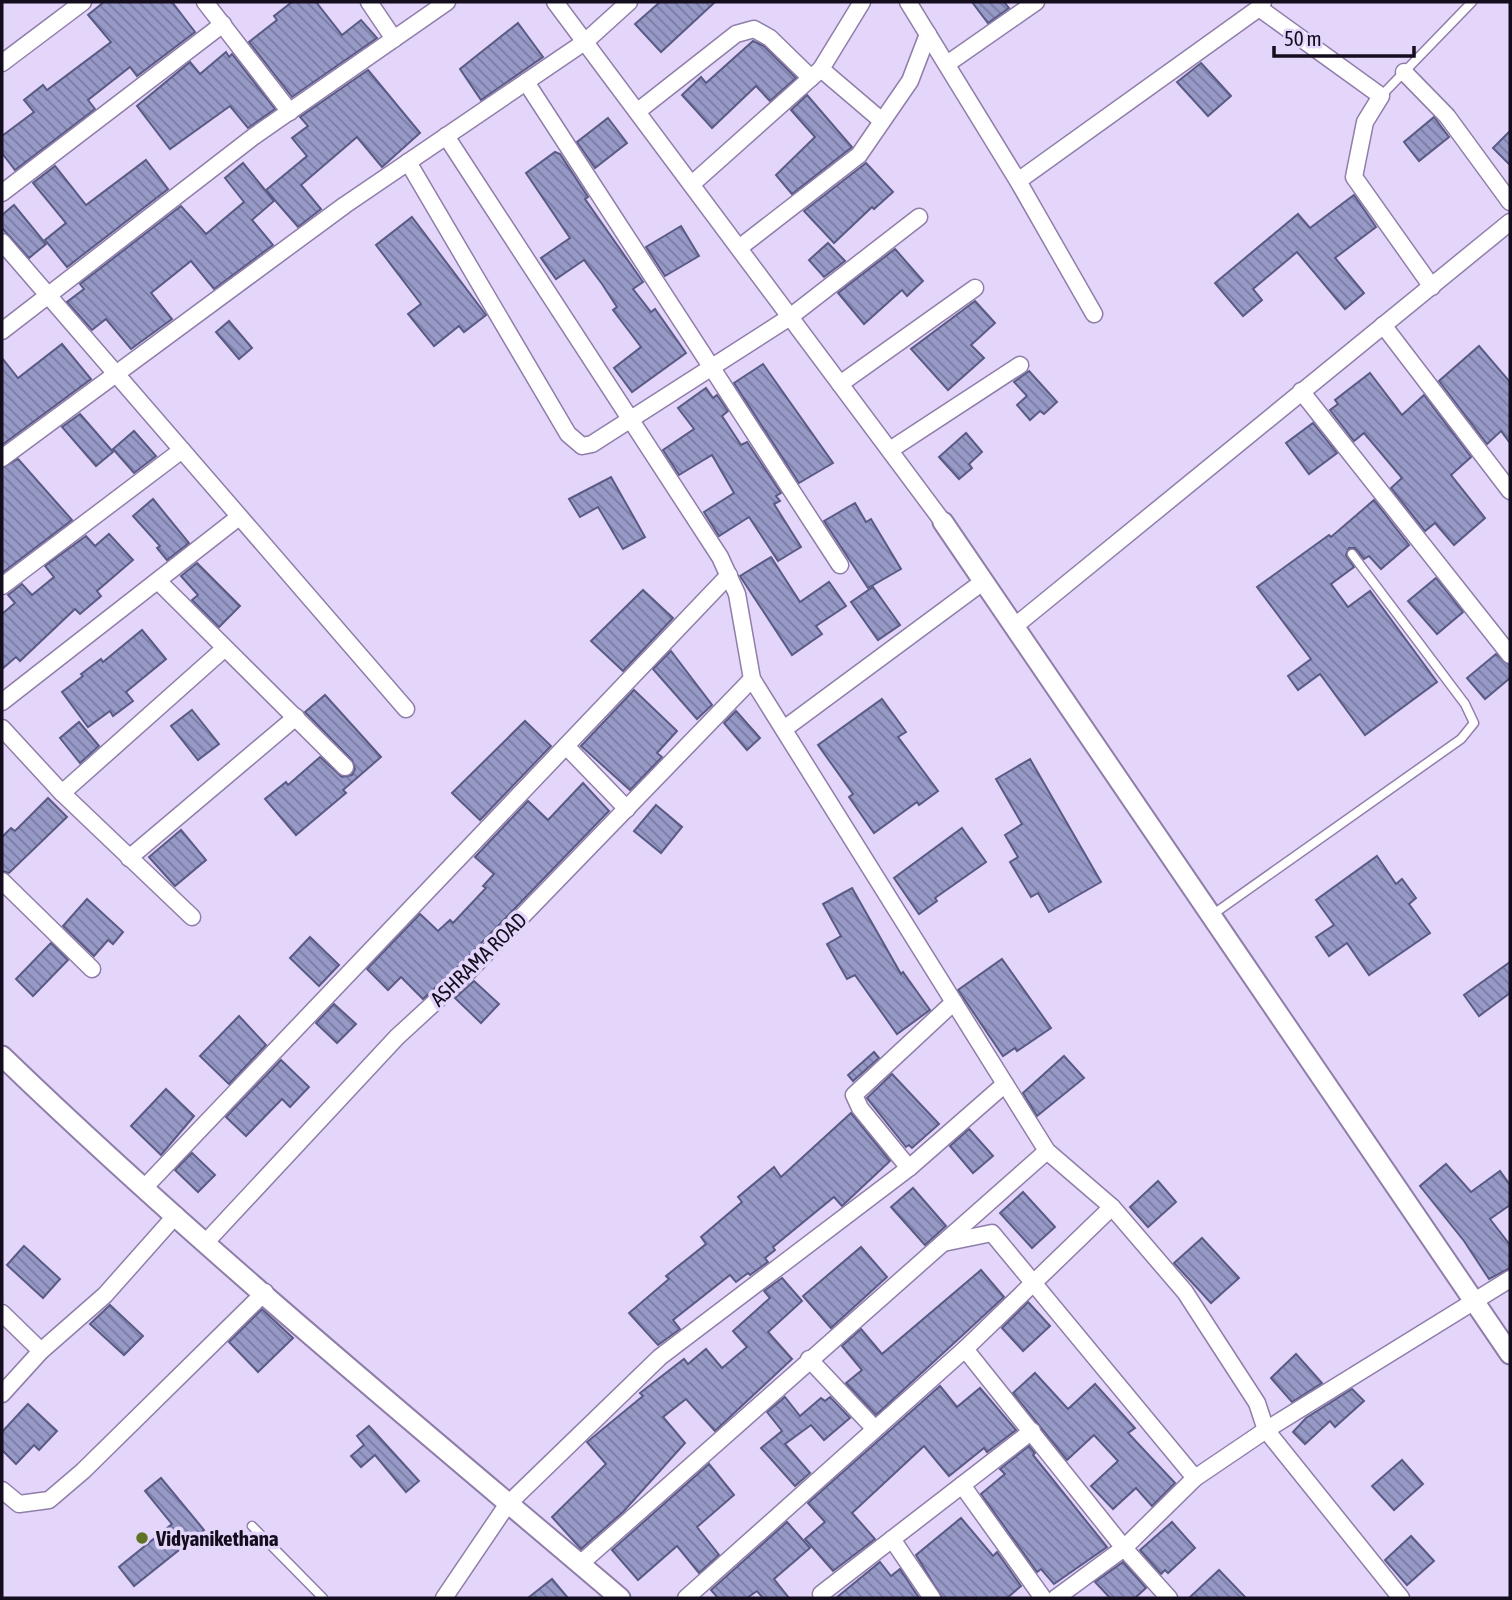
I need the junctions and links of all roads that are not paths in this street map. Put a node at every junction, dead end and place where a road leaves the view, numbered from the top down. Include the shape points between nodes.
1 (83, 2) edge
2 (205, 2) edge
3 (369, 2) edge
4 (447, 2) edge
5 (555, 2) edge
6 (629, 2) edge
7 (862, 2) edge
8 (908, 2) edge
9 (1036, 2) edge
10 (1472, 2) edge
11 (1261, 5) edge
12 (223, 24) junction
13 (928, 34) junction
14 (394, 39) junction
15 (586, 41) junction
16 (2, 63) edge
17 (947, 64) junction
18 (1404, 72) junction
19 (816, 74) junction
20 (526, 82) junction
21 (1381, 96) junction
22 (638, 111) junction
23 (290, 112) junction
24 (882, 121) junction
25 (446, 136) junction
26 (408, 162) junction
27 (1018, 181) junction
28 (692, 184) junction
29 (2, 193) edge
30 (1510, 202) edge
31 (919, 217) dead end
32 (1510, 222) edge
33 (2, 242) edge
34 (739, 247) junction
35 (1433, 287) junction
36 (975, 288) dead end
37 (48, 296) junction
38 (1094, 314) dead end
39 (790, 317) junction
40 (1383, 325) junction
41 (2, 331) edge
42 (1020, 365) dead end
43 (710, 366) junction
44 (115, 373) junction
45 (841, 384) junction
46 (1301, 391) junction
47 (630, 420) junction
48 (182, 450) junction
49 (890, 450) junction
50 (2, 458) edge
51 (1510, 491) edge
52 (239, 517) junction
53 (943, 522) joint
54 (1352, 554) dead end
55 (840, 565) dead end
56 (729, 575) junction
57 (158, 581) junction
58 (984, 581) junction
59 (2, 586) edge
60 (1015, 626) junction
61 (225, 648) junction
62 (1510, 655) edge
63 (752, 679) junction
64 (2, 702) edge
65 (406, 709) dead end
66 (296, 717) junction
67 (2, 728) edge
68 (784, 729) junction
69 (566, 746) junction
70 (345, 767) dead end
71 (62, 793) junction
72 (627, 809) junction
73 (129, 858) junction
74 (2, 881) edge
75 (1212, 915) junction
76 (192, 918) dead end
77 (92, 969) dead end
78 (954, 1002) junction
79 (2, 1056) edge
80 (1005, 1084) junction
81 (1047, 1150) junction
82 (909, 1168) junction
83 (144, 1188) junction
84 (1112, 1207) junction
85 (176, 1215) junction
86 (206, 1242) junction
87 (942, 1243) junction
88 (1510, 1279) edge
89 (1031, 1285) junction
90 (265, 1293) junction
91 (1476, 1303) junction
92 (2, 1313) edge
93 (965, 1349) junction
94 (41, 1351) junction
95 (1510, 1354) edge
96 (809, 1359) junction
97 (2, 1394) edge
98 (876, 1429) junction
99 (1266, 1430) junction
100 (1032, 1431) junction
101 (1195, 1478) junction
102 (962, 1485) junction
103 (2, 1490) edge
104 (507, 1505) junction
105 (252, 1526) dead end
106 (892, 1539) junction
107 (1124, 1548) junction
108 (580, 1564) junction
109 (821, 1594) dead end
110 (323, 1598) edge
111 (444, 1598) edge
112 (620, 1598) edge
113 (686, 1598) edge
114 (932, 1598) edge
115 (1043, 1598) edge
116 (1056, 1598) edge
117 (1169, 1598) edge
118 (1401, 1598) edge

1 - 16 street
2 - 12 street
3 - 14 street
4 - 14 street
5 - 15 street
6 - 15 street
7 - 19 street
8 - 13 street
9 - 17 street
10 - 18 lane
11 - 21 street
11 - 27 street
12 - 23 street
12 - 29 street
13 - 17 street
13 - 24 street via 910,81
14 - 23 street
15 - 20 street
15 - 22 street
17 - 27 street
18 - 21 lane
18 - 30 street via 1447,116
19 - 22 street via 754,29 736,34
19 - 24 street
19 - 28 street
20 - 25 street
20 - 43 street
21 - 35 street via 1365,122 1354,177
22 - 28 street
23 - 37 street
24 - 34 street via 859,155
25 - 26 street
25 - 47 street
26 - 44 street
26 - 47 street via 568,434 582,446
27 - 38 street
28 - 34 street
31 - 39 street
32 - 35 street
33 - 37 street
34 - 39 street
35 - 40 street
36 - 45 street
37 - 41 street
37 - 44 street
39 - 43 street
39 - 45 street
40 - 46 street
40 - 51 street
42 - 49 street
43 - 47 street
43 - 55 street
44 - 48 street
44 - 50 street
45 - 49 street
46 - 60 street
46 - 62 street
47 - 56 street
48 - 52 street
48 - 59 street
49 - 53 street
52 - 57 street
52 - 65 street
53 - 58 street
54 - 75 lane via 1465,704 1474,723 1461,739
56 - 63 street via 737,594
56 - 69 street
57 - 61 street
57 - 64 street
58 - 60 street
58 - 68 street
60 - 75 street
61 - 66 street
61 - 71 street
63 - 68 street
63 - 72 street, ASHRAMA ROAD
66 - 70 street
66 - 73 street
67 - 71 street
68 - 78 street
69 - 72 street
69 - 83 street
71 - 73 street
72 - 86 street, ASHRAMA ROAD via 470,970 397,1037
73 - 76 street
74 - 77 street
75 - 91 street
78 - 80 street
78 - 82 street via 854,1095
79 - 83 street
80 - 81 street
80 - 82 street
81 - 84 street
81 - 87 street
82 - 104 street via 660,1357
83 - 85 street
84 - 89 street
84 - 99 street via 1185,1292 1257,1403
85 - 86 street
85 - 94 street via 105,1295
86 - 90 street
87 - 89 street via 992,1233
87 - 96 street
88 - 91 street
89 - 93 street
89 - 101 street
90 - 103 street via 49,1500 19,1504
90 - 104 street
91 - 95 street
91 - 99 street
92 - 94 street
93 - 98 street
93 - 100 street
94 - 97 street
96 - 98 street
96 - 108 street
98 - 113 street
99 - 101 street
99 - 118 street
100 - 102 street
100 - 107 street
101 - 107 street
102 - 106 street
102 - 115 street
104 - 108 street
104 - 111 street
105 - 110 lane
106 - 109 street
106 - 114 street
107 - 116 street
107 - 117 street
108 - 112 street

